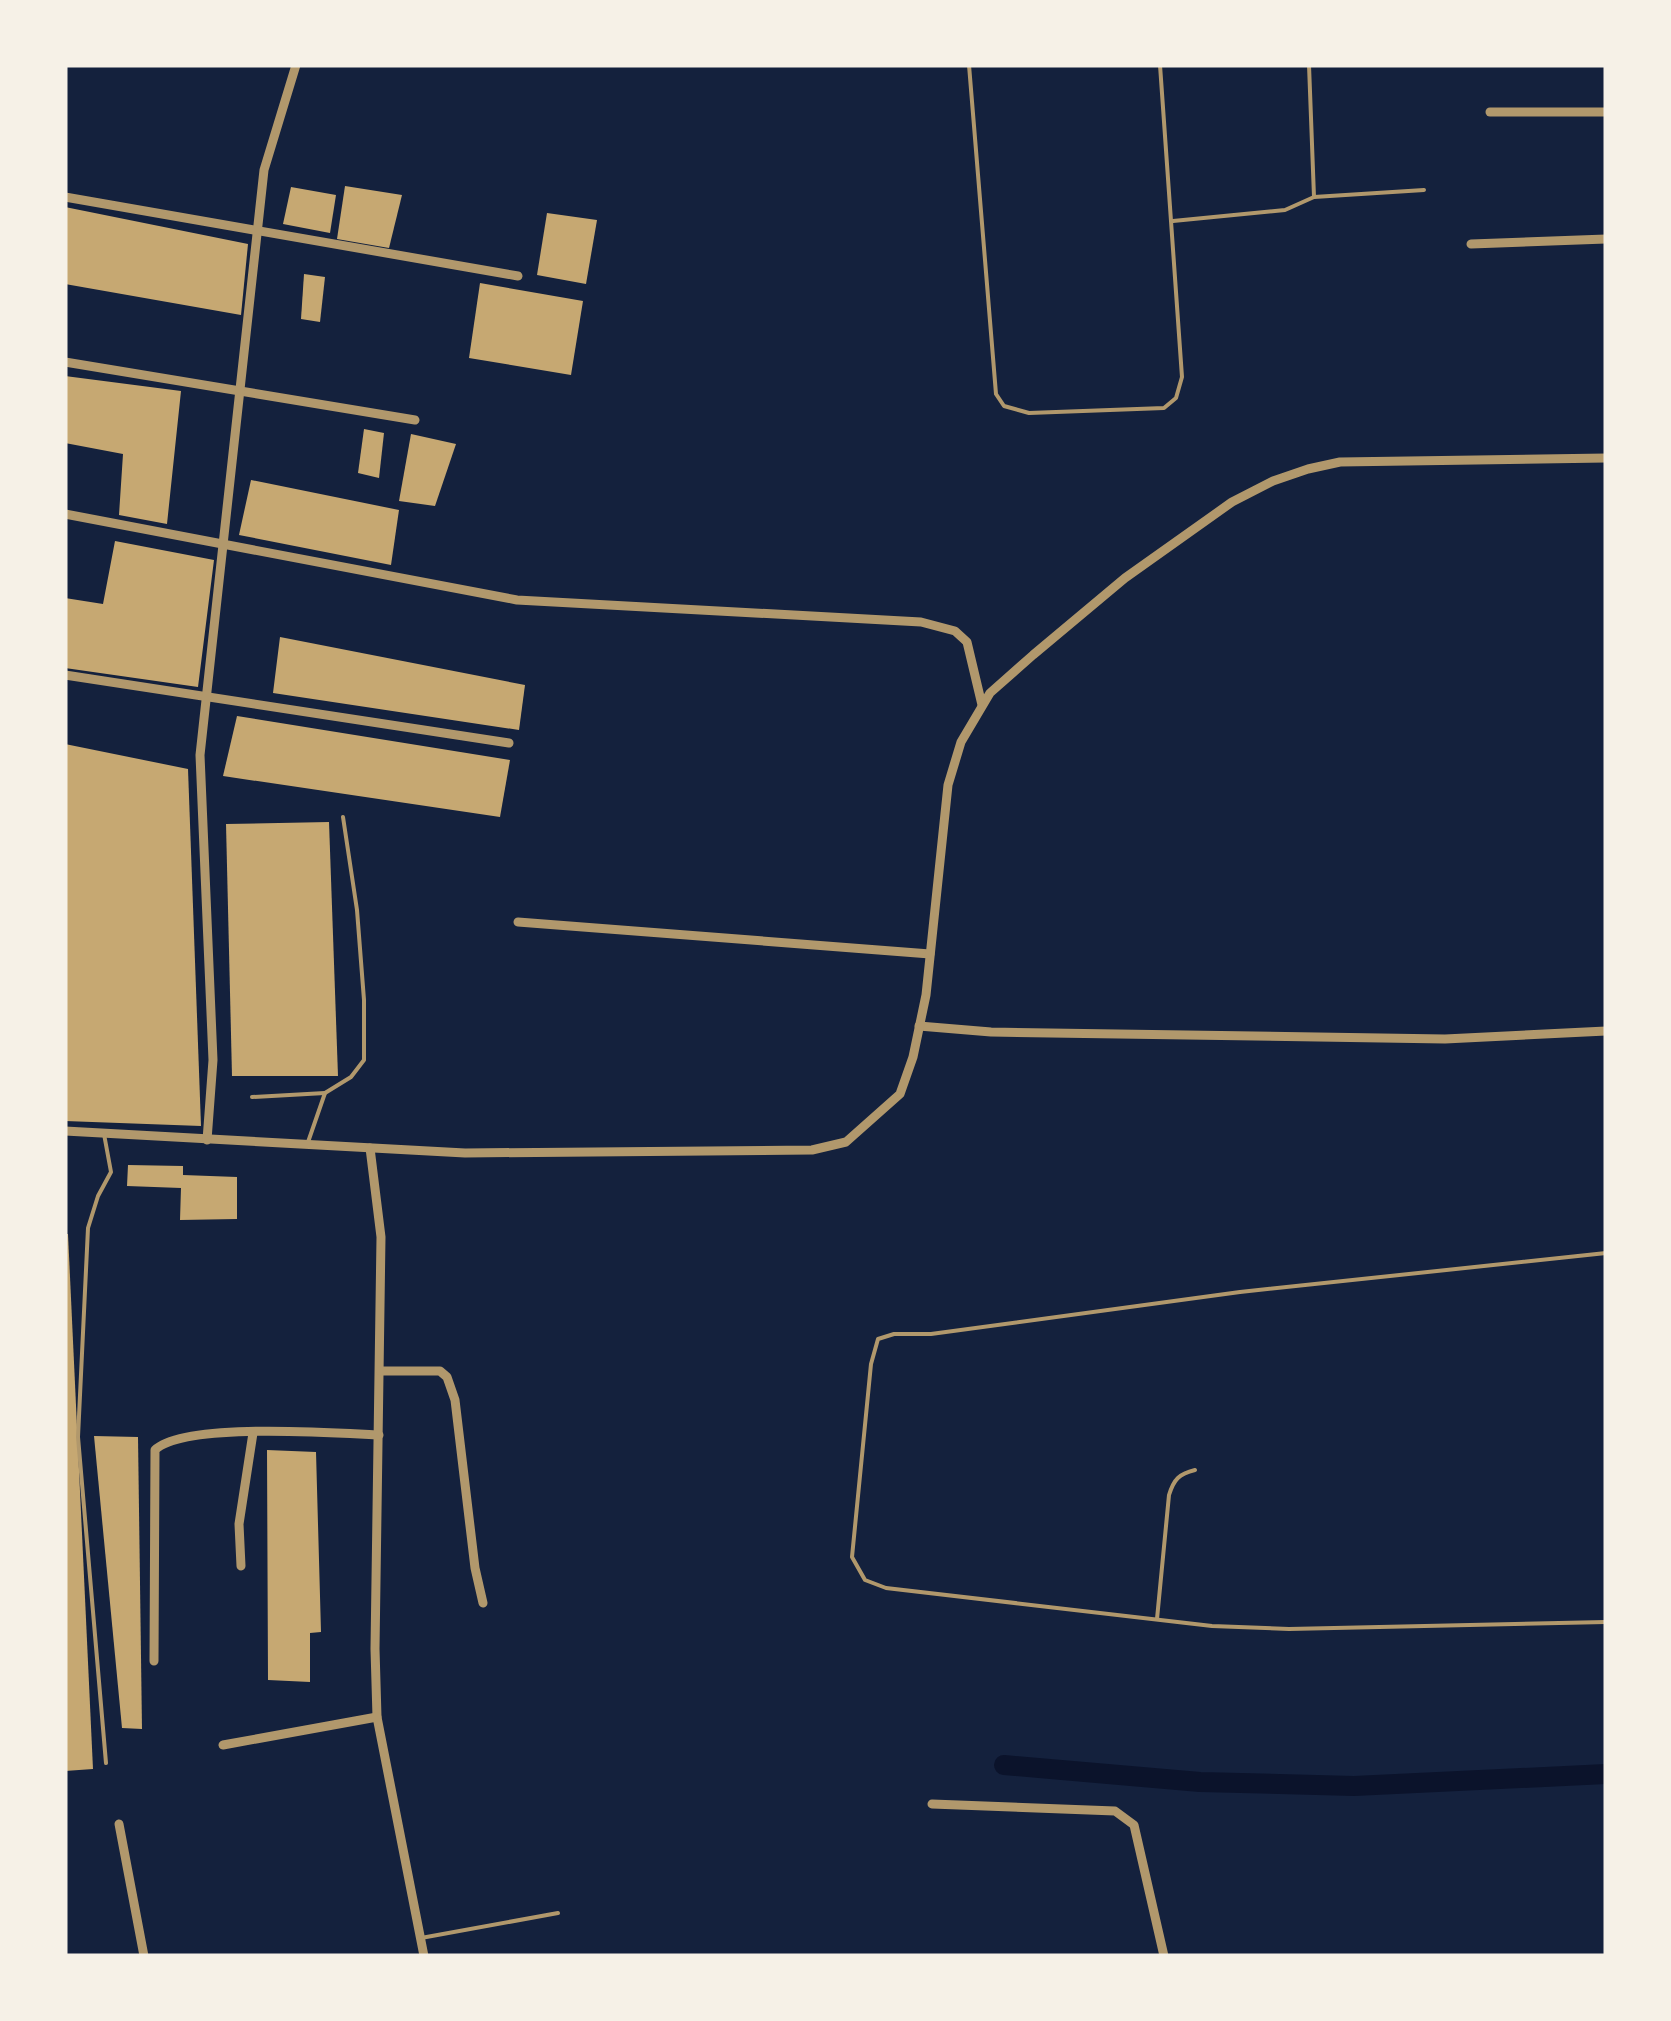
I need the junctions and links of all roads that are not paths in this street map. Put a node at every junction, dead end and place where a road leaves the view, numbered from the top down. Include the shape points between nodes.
1 (296, 65) edge
2 (970, 65) edge
3 (1160, 65) edge
4 (1309, 65) edge
5 (1490, 112) dead end
6 (1606, 112) edge
7 (1424, 190) dead end
8 (65, 197) edge
9 (1314, 197) junction
10 (1172, 221) junction
11 (256, 231) junction
12 (1606, 239) edge
13 (1472, 244) dead end
14 (518, 276) dead end
15 (65, 362) edge
16 (240, 390) junction
17 (415, 420) dead end
18 (1606, 458) edge
19 (65, 514) edge
20 (223, 545) junction
21 (65, 675) edge
22 (206, 697) junction
23 (982, 705) junction
24 (509, 743) dead end
25 (343, 818) dead end
26 (518, 922) dead end
27 (930, 954) junction
28 (919, 1026) junction
29 (1606, 1031) edge
30 (325, 1094) junction
31 (252, 1097) dead end
32 (65, 1131) edge
33 (104, 1134) junction
34 (208, 1140) junction
35 (306, 1146) junction
36 (370, 1148) junction
37 (1606, 1253) edge
38 (381, 1371) junction
39 (253, 1433) junction
40 (379, 1435) junction
41 (1195, 1470) dead end
42 (240, 1566) dead end
43 (483, 1603) dead end
44 (1157, 1619) junction
45 (1606, 1622) edge
46 (154, 1662) dead end
47 (378, 1720) junction
48 (224, 1745) dead end
49 (106, 1763) dead end
50 (932, 1804) dead end
51 (118, 1824) dead end
52 (558, 1913) dead end
53 (420, 1938) junction
54 (144, 1956) edge
55 (424, 1956) edge
56 (1164, 1956) edge

1 - 11 street via 264,170
2 - 10 lane via 996,394 1004,406 1029,413 1164,408 1176,398 1182,377
3 - 10 lane
4 - 9 lane
5 - 6 street
7 - 9 lane
8 - 11 street
9 - 10 lane via 1285,210
11 - 14 street
11 - 16 street
12 - 13 street
15 - 16 street
16 - 17 street
16 - 20 street
18 - 23 street via 1340,462 1273,482 1232,502 1125,578
19 - 20 street
20 - 22 street
20 - 23 street via 516,600 921,622 967,642
21 - 22 street
22 - 24 street
22 - 34 street via 200,789 213,1060
23 - 27 street via 948,785
25 - 30 lane via 357,910 364,1060
26 - 27 street
27 - 28 street
28 - 29 street via 1445,1039
28 - 36 street via 900,1094 846,1142 812,1150
30 - 31 lane
30 - 35 lane
32 - 33 street
33 - 34 street
33 - 49 lane via 111,1172 88,1228 78,1437
34 - 35 street
35 - 36 street
36 - 38 street via 381,1237
37 - 44 lane via 878,1339 852,1557 865,1580 886,1588
38 - 40 street
38 - 43 street via 440,1371 447,1377
39 - 40 street
39 - 42 street via 239,1524
39 - 46 street via 176,1439 155,1450
40 - 47 street
41 - 44 lane via 1173,1481 1169,1494
44 - 45 lane via 1290,1629
47 - 48 street
47 - 53 street
50 - 56 street via 1126,1817 1134,1824
51 - 54 street
52 - 53 lane
53 - 55 street

